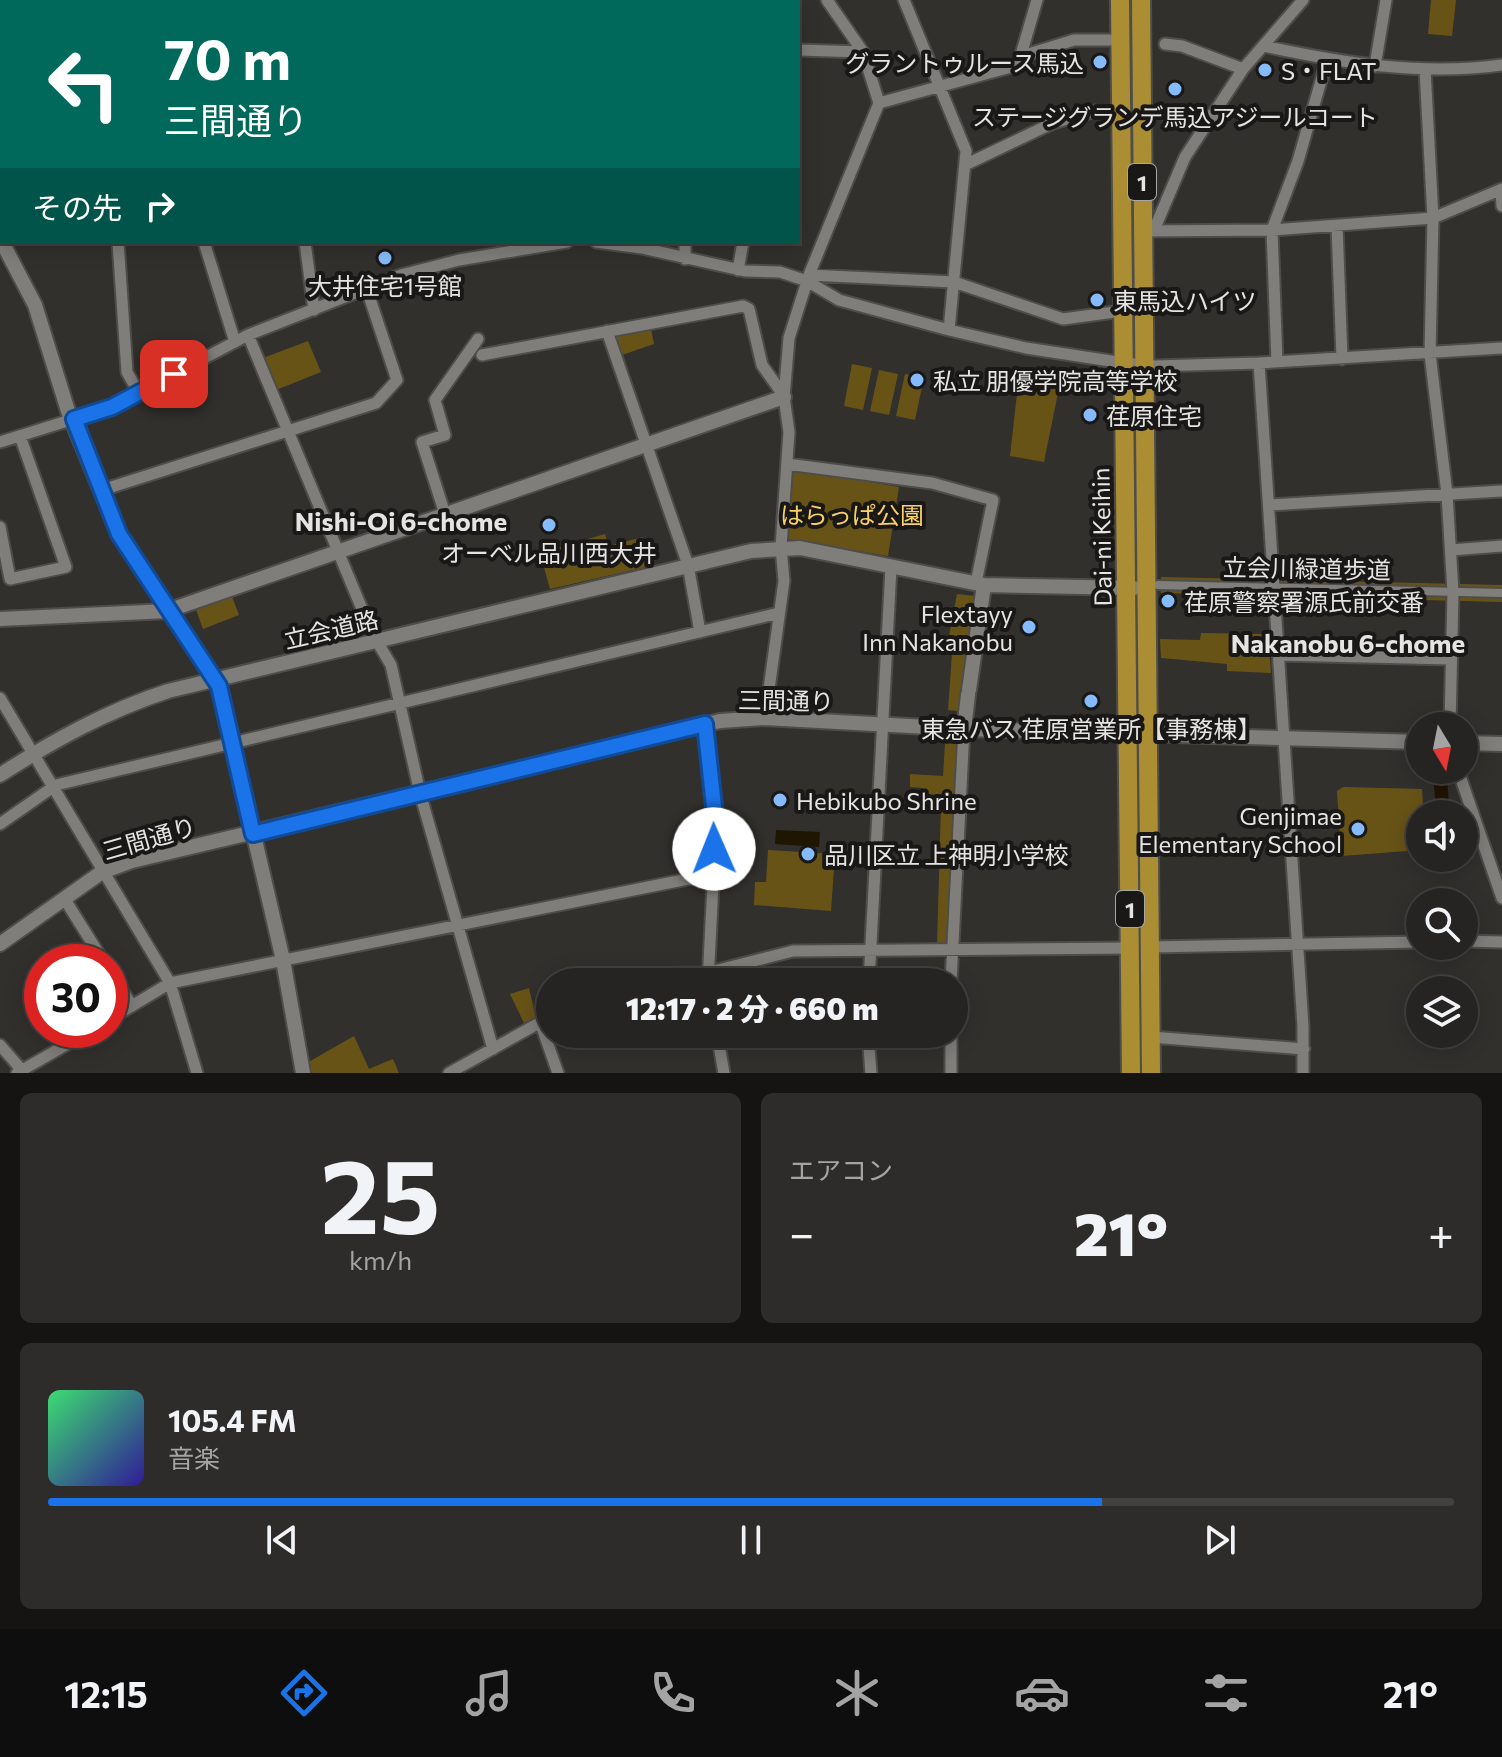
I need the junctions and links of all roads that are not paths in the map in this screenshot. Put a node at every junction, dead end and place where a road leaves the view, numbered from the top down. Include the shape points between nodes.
1 (827, 0) edge
2 (904, 0) edge
3 (1037, 0) edge
4 (1120, 0) edge
5 (1141, 0) edge
6 (1303, 0) edge
7 (1386, 0) edge
8 (1120, 40) junction
9 (1165, 44) dead end
10 (1264, 46) junction
11 (800, 50) edge
12 (863, 52) junction
13 (1022, 56) junction
14 (1327, 60) junction
15 (1502, 65) edge
16 (1375, 66) junction
17 (1243, 69) junction
18 (1425, 69) junction
19 (937, 87) junction
20 (879, 103) junction
21 (1095, 111) dead end
22 (1142, 112) junction
23 (1213, 116) junction
24 (967, 164) junction
25 (1501, 189) edge
26 (1502, 206) edge
27 (1433, 218) junction
28 (1337, 226) junction
29 (1148, 230) junction
30 (1272, 230) junction
31 (3, 244) edge
32 (118, 244) edge
33 (205, 244) edge
34 (305, 244) edge
35 (555, 244) edge
36 (606, 244) edge
37 (685, 244) edge
38 (743, 244) edge
39 (685, 259) junction
40 (738, 270) junction
41 (808, 278) junction
42 (954, 282) junction
43 (367, 290) junction
44 (314, 310) junction
45 (1122, 311) junction
46 (949, 330) junction
47 (607, 331) junction
48 (248, 335) junction
49 (478, 339) dead end
50 (235, 342) junction
51 (1502, 348) edge
52 (1430, 354) junction
53 (482, 355) dead end
54 (1342, 359) junction
55 (1277, 362) junction
56 (1124, 363) junction
57 (1259, 363) junction
58 (1144, 365) junction
59 (139, 393) junction
60 (784, 396) junction
61 (74, 419) junction
62 (286, 431) junction
63 (20, 436) junction
64 (0, 442) edge
65 (645, 444) junction
66 (787, 464) junction
67 (102, 490) junction
68 (1502, 491) edge
69 (1447, 494) junction
70 (1270, 505) junction
71 (445, 514) junction
72 (0, 527) edge
73 (1502, 546) edge
74 (781, 547) junction
75 (1451, 550) junction
76 (338, 552) junction
77 (688, 565) junction
78 (891, 567) junction
79 (980, 584) junction
80 (1152, 586) junction
81 (1273, 587) junction
82 (1125, 588) junction
83 (1453, 592) junction
84 (1502, 593) edge
85 (167, 611) junction
86 (779, 613) junction
87 (0, 619) edge
88 (700, 632) junction
89 (376, 641) junction
90 (1278, 655) junction
91 (1451, 659) junction
92 (214, 679) junction
93 (0, 698) edge
94 (400, 704) junction
95 (1450, 712) edge
96 (765, 718) junction
97 (705, 724) junction
98 (883, 725) junction
99 (964, 729) junction
100 (1127, 732) junction
101 (1148, 732) junction
102 (1285, 739) junction
103 (1406, 742) edge
104 (232, 743) junction
105 (1478, 743) edge
106 (1502, 744) edge
107 (31, 755) junction
108 (0, 775) edge
109 (1463, 784) edge
110 (50, 788) junction
111 (420, 793) junction
112 (0, 824) edge
113 (253, 834) junction
114 (102, 872) junction
115 (713, 874) junction
116 (64, 898) junction
117 (1502, 898) edge
118 (455, 924) junction
119 (1478, 941) edge
120 (1406, 942) edge
121 (1502, 942) edge
122 (0, 944) edge
123 (93, 944) edge
124 (1297, 944) junction
125 (1150, 947) junction
126 (1130, 948) junction
127 (871, 950) junction
128 (951, 950) junction
129 (283, 960) junction
130 (708, 968) edge
131 (737, 968) edge
132 (870, 968) edge
133 (951, 968) edge
134 (170, 983) junction
135 (128, 1000) edge
136 (132, 1006) junction
137 (128, 1008) edge
138 (536, 1024) edge
139 (1151, 1037) junction
140 (0, 1045) edge
141 (60, 1048) edge
142 (552, 1048) edge
143 (720, 1048) edge
144 (869, 1048) edge
145 (951, 1048) edge
146 (493, 1049) junction
147 (1304, 1049) junction
148 (18, 1071) edge
149 (197, 1073) edge
150 (303, 1073) edge
151 (449, 1073) edge
152 (558, 1073) edge
153 (724, 1073) edge
154 (871, 1073) edge
155 (951, 1073) edge
156 (1131, 1073) edge
157 (1151, 1073) edge
158 (1303, 1073) edge

1 - 12 street
2 - 19 street
3 - 13 street
4 - 8 highway, Dai-ni Keihin / 1
5 - 22 highway, Dai-ni Keihin / 1
6 - 10 street
7 - 16 street
8 - 13 street via 1074,40
8 - 45 highway, Dai-ni Keihin / 1
9 - 17 street
10 - 14 street
10 - 17 street
11 - 12 street
12 - 20 street
13 - 19 street via 1018,65
14 - 16 street
14 - 30 street
15 - 18 street
16 - 18 street
17 - 23 street
18 - 27 street
19 - 20 street
19 - 24 street
20 - 41 street
21 - 24 street via 1053,123
22 - 23 street
22 - 29 highway, Dai-ni Keihin / 1
23 - 29 street via 1185,157
24 - 42 street
25 - 26 street
25 - 27 street
27 - 28 street
27 - 52 street
28 - 30 street
28 - 54 street
29 - 30 street
29 - 58 highway, Dai-ni Keihin / 1
30 - 55 street
31 - 61 street via 35,305
32 - 59 street via 127,372
33 - 50 street
34 - 44 street
35 - 43 street via 459,260
36 - 39 street
37 - 39 street
38 - 40 street
39 - 40 street
40 - 41 street
41 - 42 street
41 - 46 street via 839,300
41 - 60 street via 789,338
42 - 45 street via 1063,319
42 - 46 street
43 - 44 street
43 - 62 street via 397,380 376,403
44 - 48 street
45 - 56 highway, Dai-ni Keihin / 1
46 - 56 street
47 - 53 street
47 - 60 street via 743,306 749,309 762,365
47 - 65 street
48 - 50 street
48 - 62 street
49 - 71 street via 435,400 445,435 422,442
50 - 59 street
51 - 52 street
52 - 54 street
52 - 69 street
54 - 55 street
55 - 57 street
56 - 58 street
56 - 82 highway, Dai-ni Keihin / 1
57 - 58 street
57 - 70 street
58 - 80 highway, Dai-ni Keihin / 1
59 - 61 street
60 - 65 street
60 - 66 street
61 - 63 street
61 - 67 street
62 - 67 street
62 - 76 street
63 - 64 street
63 - 72 street via 66,567 10,579
65 - 71 street
65 - 77 street
66 - 74 street
66 - 79 street via 932,483 993,500
67 - 85 street via 119,534
68 - 69 street
69 - 70 street
69 - 75 street
70 - 81 street
71 - 76 street
73 - 75 street
74 - 77 street, 立会道路
74 - 78 street
74 - 86 street
75 - 83 street
76 - 85 street
76 - 89 street
77 - 88 street
77 - 89 street, 立会道路
78 - 79 street
78 - 98 street
79 - 82 street
79 - 99 street
80 - 81 street, 立会川緑道歩道
80 - 82 street
80 - 101 highway, Dai-ni Keihin / 1
81 - 83 street, 立会川緑道歩道
81 - 90 street
82 - 100 highway, Dai-ni Keihin / 1
83 - 84 street, 立会川緑道歩道
83 - 91 street
85 - 87 street
85 - 92 street
86 - 88 street
86 - 96 street
88 - 94 street
89 - 92 street, 立会道路
89 - 94 street via 391,665
90 - 91 street
90 - 102 street
91 - 95 street
92 - 104 street
92 - 107 street, 立会道路 via 125,705
93 - 107 street
94 - 104 street
94 - 111 street
96 - 97 street, 三間通り
96 - 98 street, 三間通り
97 - 111 street, 三間通り
97 - 115 street via 716,825
98 - 99 street, 三間通り
98 - 127 street
99 - 100 street, 三間通り
99 - 128 street
100 - 101 street, 三間通り
100 - 126 highway, Dai-ni Keihin / 1
101 - 102 street, 三間通り
101 - 125 highway, Dai-ni Keihin / 1
102 - 103 street, 三間通り
102 - 124 street
104 - 110 street
104 - 113 street
105 - 106 street
107 - 108 street, 立会道路
107 - 110 street
109 - 117 street
110 - 112 street
110 - 114 street
111 - 113 street, 三間通り
111 - 118 street
113 - 114 street, 三間通り
113 - 129 street
114 - 116 street, 三間通り
114 - 134 street
115 - 118 street
115 - 130 street
116 - 122 street, 三間通り
116 - 123 street
118 - 129 street
118 - 146 street
119 - 121 street
120 - 124 street
124 - 125 street
124 - 147 street
125 - 139 highway, Dai-ni Keihin / 1
126 - 128 street
126 - 156 highway, Dai-ni Keihin / 1
127 - 128 street
127 - 131 street via 793,951
127 - 132 street
128 - 133 street
129 - 134 street
129 - 150 street
134 - 136 street
134 - 149 street
135 - 136 street
136 - 137 street
138 - 146 street
139 - 147 street
139 - 157 highway, Dai-ni Keihin / 1
140 - 148 street
141 - 148 street
142 - 152 street
143 - 153 street
144 - 154 street
145 - 155 street
146 - 151 street
147 - 158 street

